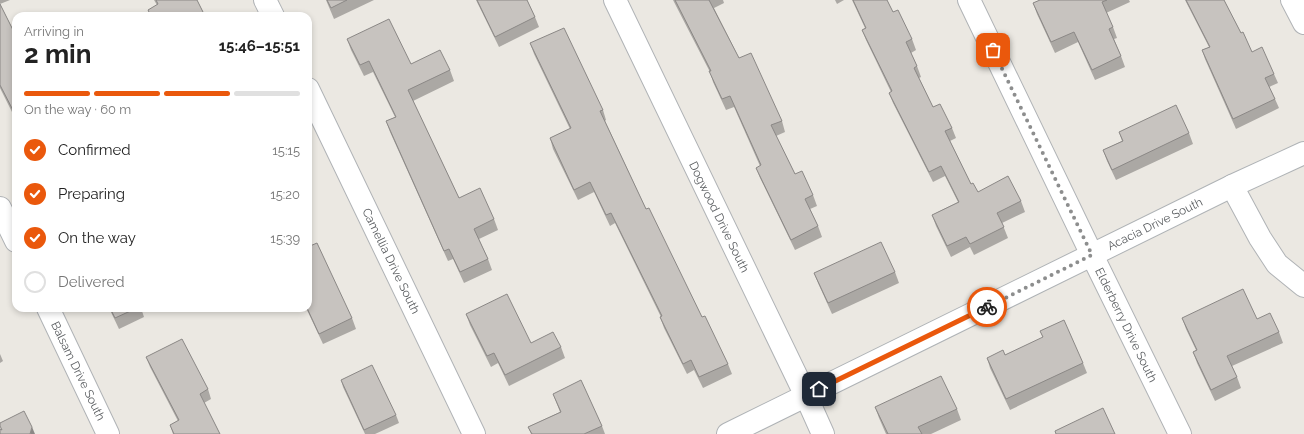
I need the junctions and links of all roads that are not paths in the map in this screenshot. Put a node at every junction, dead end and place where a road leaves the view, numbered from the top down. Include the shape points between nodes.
1 (265, 0) edge
2 (615, 0) edge
3 (969, 0) edge
4 (1292, 0) edge
5 (271, 12) edge
6 (1304, 24) edge
7 (312, 97) edge
8 (1304, 153) edge
9 (1232, 186) junction
10 (0, 208) edge
11 (12, 233) edge
12 (1092, 255) junction
13 (1304, 286) edge
14 (50, 312) edge
15 (806, 396) junction
16 (108, 434) edge
17 (474, 434) edge
18 (728, 434) edge
19 (823, 434) edge
20 (1180, 434) edge

1 - 5 street
2 - 15 street, Dogwood Drive South
3 - 12 street, Elderberry Drive South
4 - 6 street
7 - 17 street, Camellia Drive South
8 - 9 street, Acacia Drive South
9 - 12 street, Acacia Drive South
9 - 13 street via 1277,264
10 - 11 street
12 - 15 street, Acacia Drive South
12 - 20 street, Elderberry Drive South
14 - 16 street, Balsam Drive South
15 - 18 street, Acacia Drive South
15 - 19 street, Dogwood Drive South

